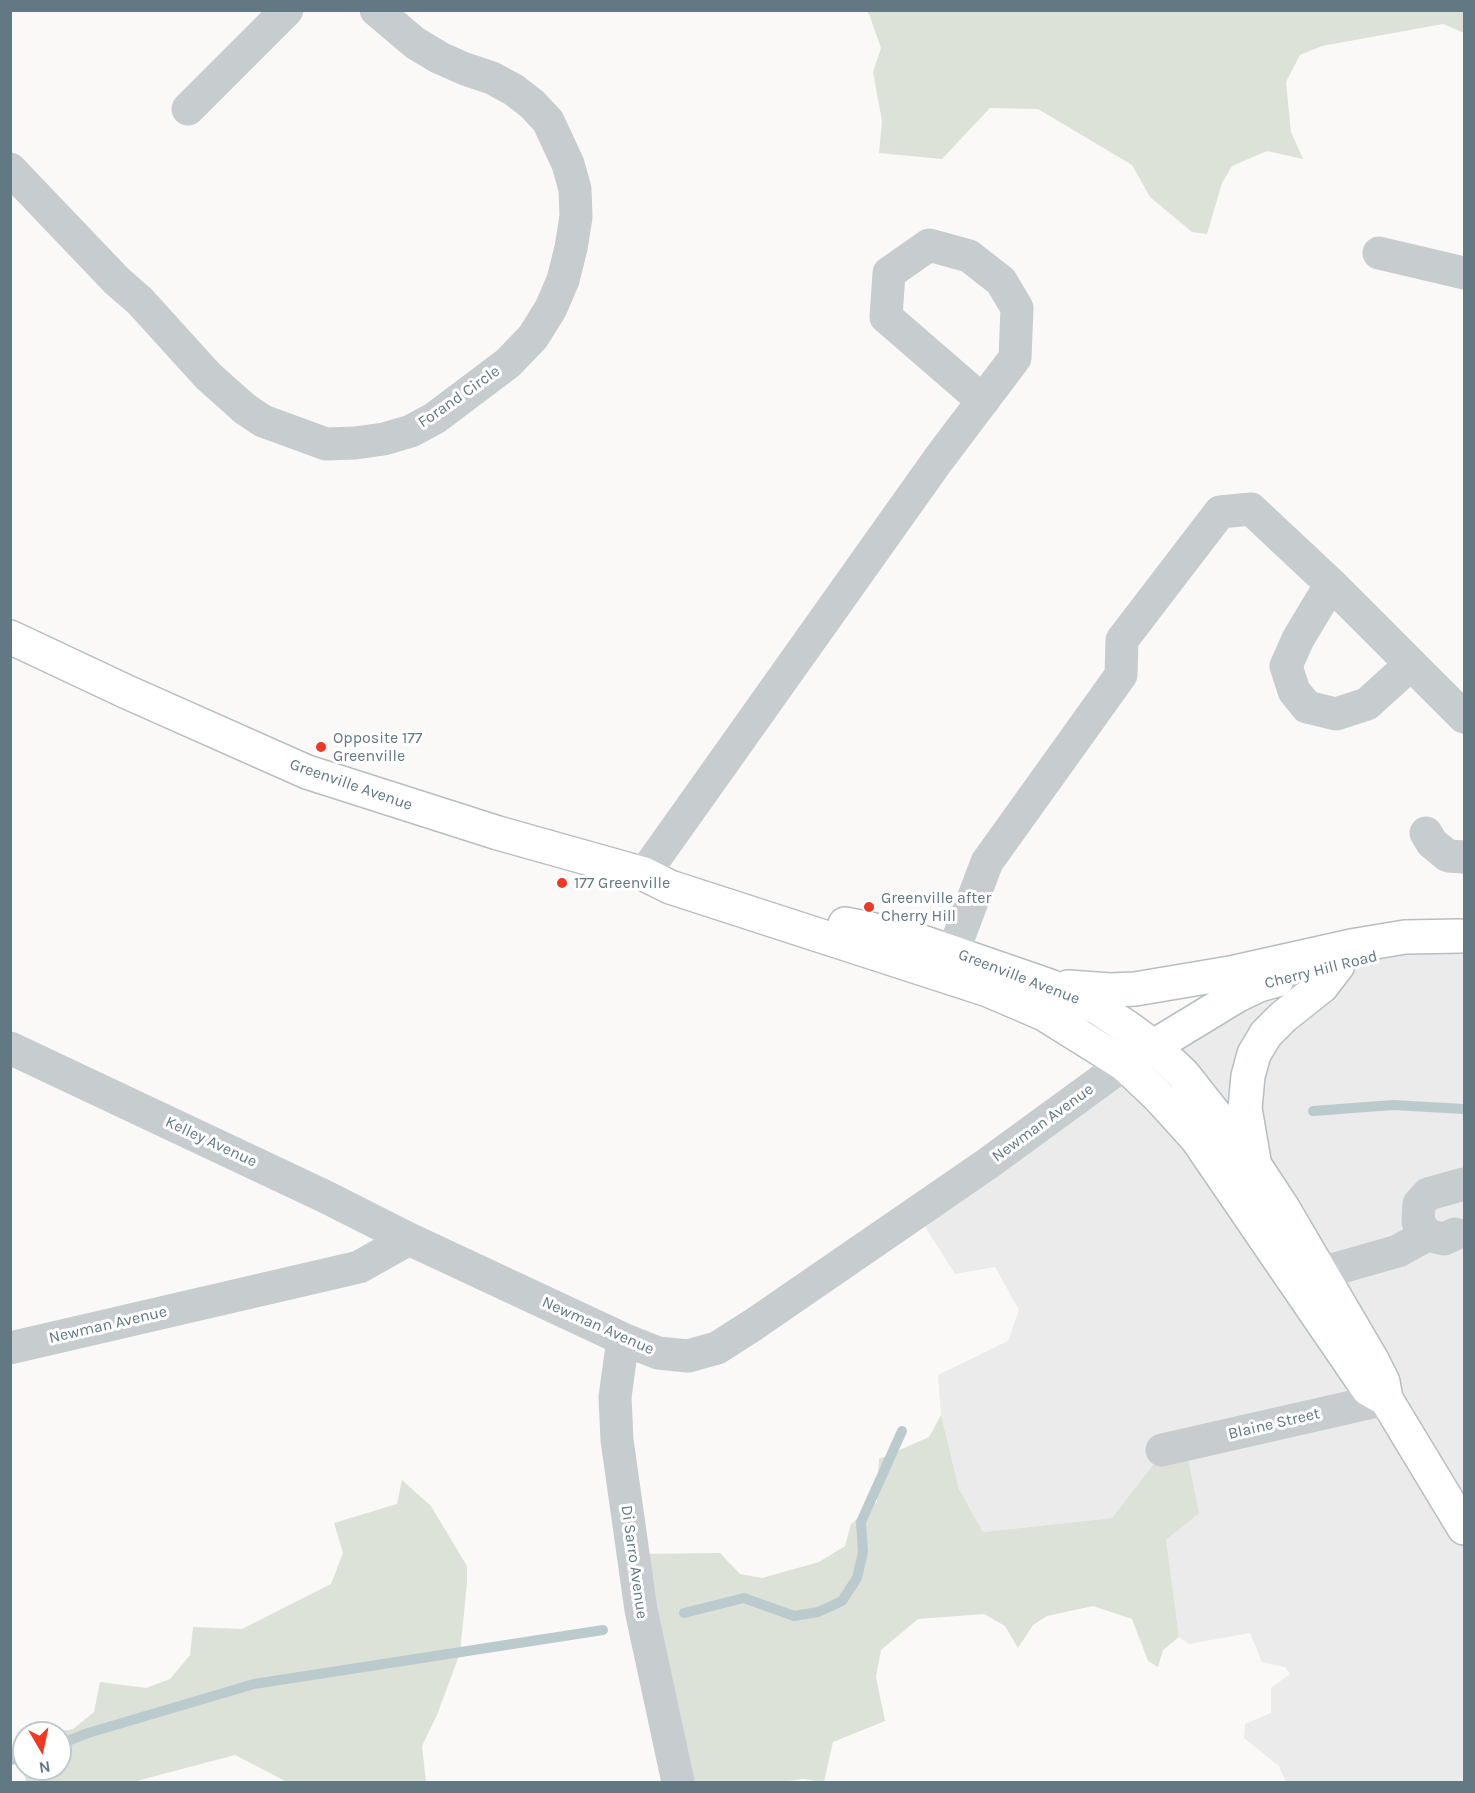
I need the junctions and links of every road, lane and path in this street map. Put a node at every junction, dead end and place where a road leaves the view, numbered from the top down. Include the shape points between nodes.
1 (287, 10) edge
2 (376, 10) edge
3 (188, 109) dead end
4 (10, 169) edge
5 (1380, 253) dead end
6 (1464, 273) edge
7 (982, 400) junction
8 (1331, 584) junction
9 (10, 637) edge
10 (1411, 664) junction
11 (1464, 717) edge
12 (1426, 833) dead end
13 (1464, 857) edge
14 (657, 880) junction
15 (1462, 936) edge
16 (953, 952) junction
17 (1338, 965) junction
18 (1050, 986) junction
19 (1153, 1046) junction
20 (10, 1048) edge
21 (1124, 1064) junction
22 (1254, 1164) junction
23 (1464, 1184) edge
24 (409, 1239) junction
25 (1309, 1279) junction
26 (623, 1339) junction
27 (10, 1348) edge
28 (1386, 1399) junction
29 (1162, 1450) dead end
30 (1464, 1528) edge
31 (678, 1782) edge

1 - 3 street
2 - 4 street, Forand Circle via 415,43 440,58 492,78 532,104 548,121 575,189 572,248 563,280 533,337 508,363 435,418 411,430 355,444 326,444 263,421 208,376
5 - 6 street
7 - 7 street via 1015,358 1017,308 1001,281 969,256 928,245 889,273 886,316
7 - 14 street
8 - 10 street
8 - 10 street via 1286,666 1294,691 1307,707 1336,714 1367,704
8 - 16 street via 1251,509 1220,512 1122,640 1121,675 987,862
9 - 14 main road, Greenville Avenue via 307,772
10 - 11 street
12 - 13 street via 1448,856
14 - 16 main road, Greenville Avenue via 908,937
14 - 21 main road, Greenville Avenue via 988,990 1044,1014
15 - 17 main road, Cherry Hill Road
15 - 18 main road via 1405,937 1230,974 1135,989
16 - 18 main road, Greenville Avenue
17 - 19 main road, Cherry Hill Road via 1258,985
17 - 22 main road via 1322,986 1266,1034 1254,1054 1245,1108
18 - 19 main road, Greenville Avenue via 1098,1008
19 - 21 main road, Cherry Hill Road
19 - 22 main road, Greenville Avenue via 1183,1074
20 - 24 street, Kelley Avenue
21 - 25 main road, Greenville Avenue via 1197,1139
21 - 26 street, Newman Avenue via 977,1171 717,1348 688,1356 658,1353
22 - 25 main road, Greenville Avenue
23 - 25 street via 1428,1194 1419,1204 1418,1222 1441,1234
24 - 26 street, Newman Avenue
24 - 27 street, Newman Avenue via 359,1267
25 - 28 main road, Greenville Avenue via 1383,1382
26 - 31 street, Di Sarro Avenue via 615,1397 617,1440 641,1610
28 - 29 street, Blaine Street
28 - 30 main road, Greenville Avenue

